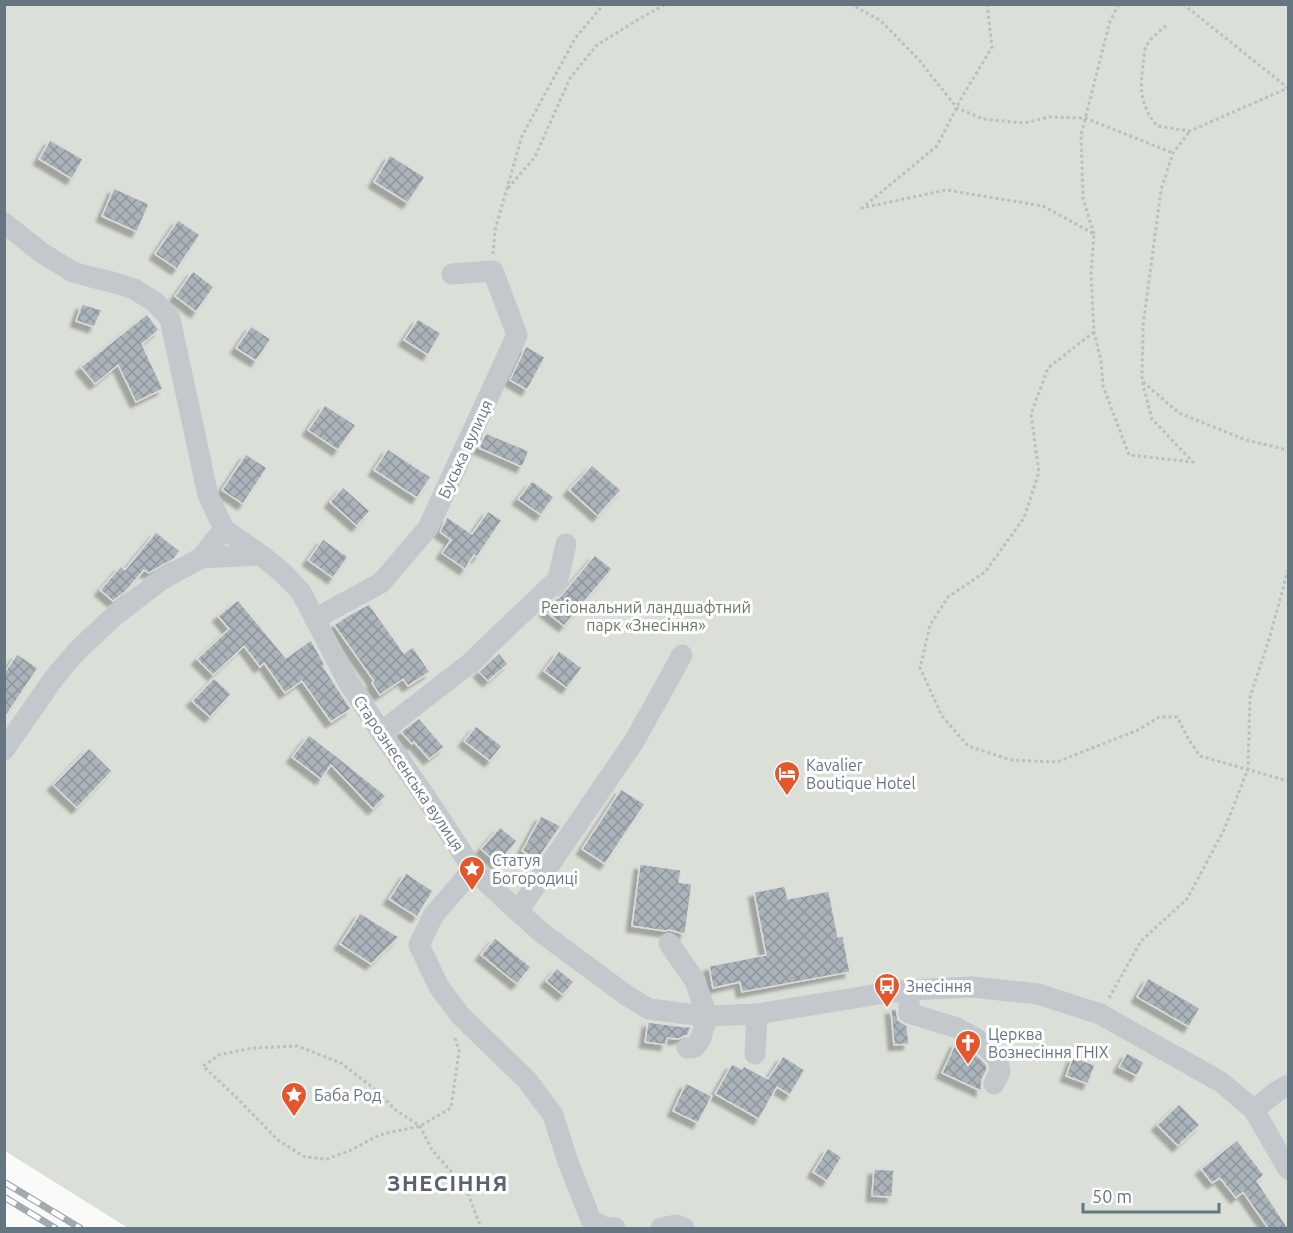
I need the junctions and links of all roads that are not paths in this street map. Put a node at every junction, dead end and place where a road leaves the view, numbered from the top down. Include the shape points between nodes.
1 (4, 223) edge
2 (452, 274) dead end
3 (224, 529) junction
4 (566, 544) dead end
5 (261, 555) junction
6 (201, 558) junction
7 (316, 618) junction
8 (682, 655) dead end
9 (381, 732) junction
10 (4, 750) edge
11 (473, 869) junction
12 (518, 911) junction
13 (669, 943) dead end
14 (909, 990) junction
15 (757, 1014) junction
16 (707, 1016) junction
17 (687, 1048) dead end
18 (755, 1054) dead end
19 (994, 1084) dead end
20 (1288, 1085) edge
21 (1254, 1110) junction
22 (1288, 1169) edge
23 (615, 1228) edge
24 (661, 1228) edge
25 (684, 1228) edge

1 - 3 street, Старознесенська вулиця via 73,272 134,289 155,302 170,319 208,495
2 - 7 street, Буська вулиця via 493,271 517,336 428,528 381,582
3 - 5 street, Старознесенська вулиця
3 - 6 street
4 - 9 street via 558,579 469,664
5 - 6 street
5 - 7 street, Старознесенська вулиця via 301,592
6 - 10 street via 161,580 77,651
7 - 9 street, Старознесенська вулиця via 347,680
8 - 12 street via 635,740
9 - 11 street, Старознесенська вулиця
11 - 12 street, Старознесенська вулиця
11 - 23 street via 433,916 419,945 439,987 461,1016 527,1080 553,1115 591,1220
12 - 16 street, Старознесенська вулиця via 542,933 650,1009
13 - 16 street via 694,981
14 - 15 street, Старознесенська вулиця
14 - 19 street via 909,1013 957,1028 998,1058 1000,1072
14 - 21 street, Старознесенська вулиця via 972,987 1038,994 1100,1014 1221,1082
15 - 16 street, Старознесенська вулиця
15 - 18 street
16 - 17 street via 701,1038 695,1047
20 - 21 street
21 - 22 street, Старознесенська вулиця
24 - 25 street

